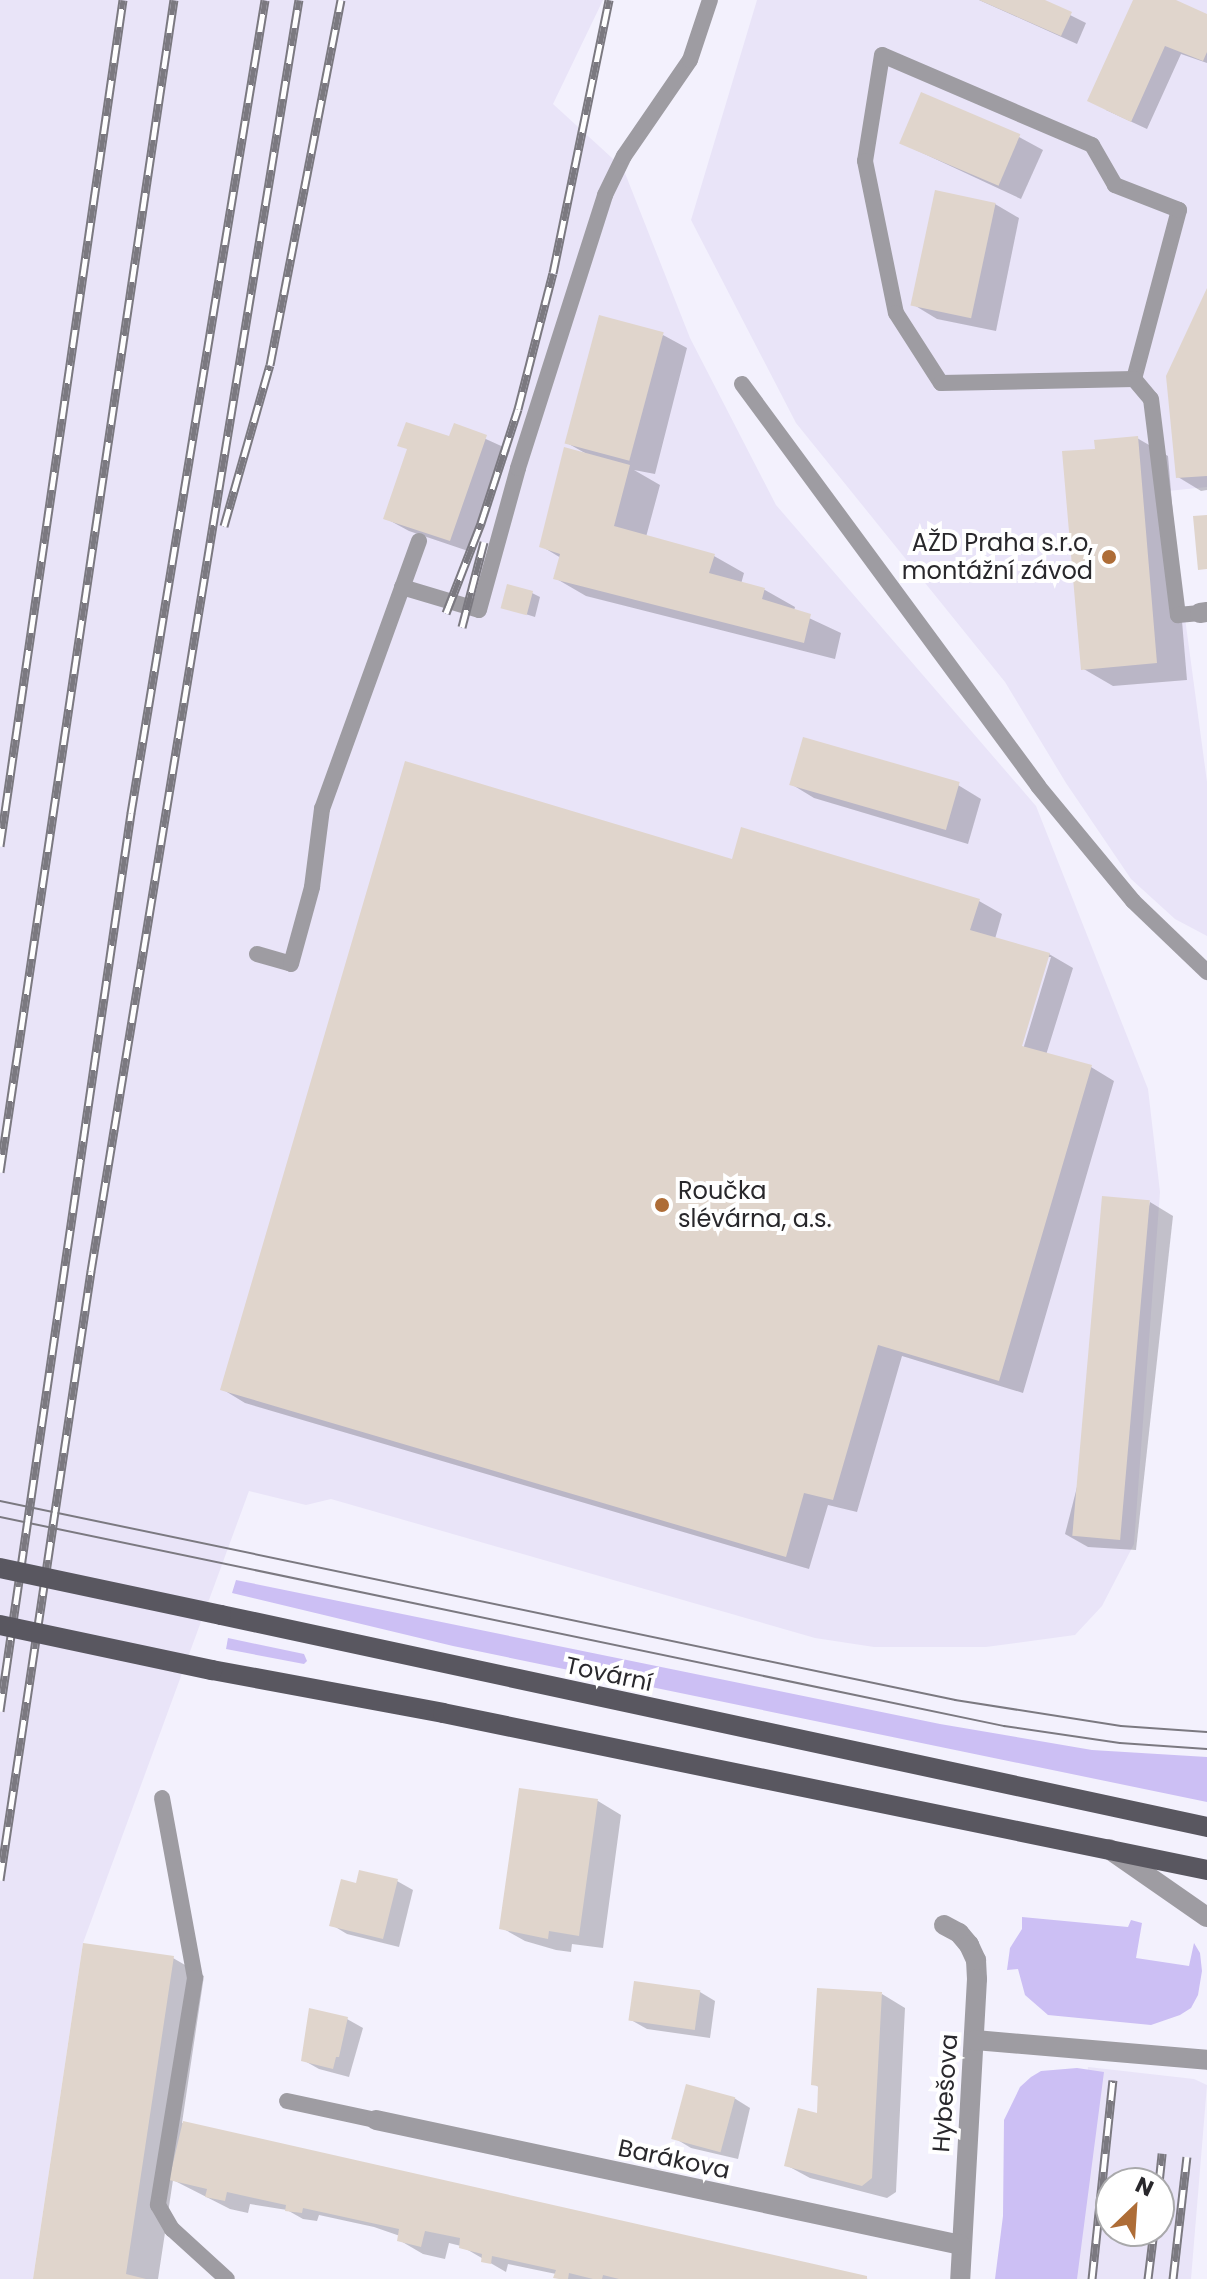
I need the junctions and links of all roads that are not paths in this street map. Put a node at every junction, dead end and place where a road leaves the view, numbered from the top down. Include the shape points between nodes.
1 (710, 0) edge
2 (1134, 379) junction
3 (742, 384) dead end
4 (419, 541) dead end
5 (402, 587) junction
6 (1204, 613) edge
7 (257, 954) dead end
8 (1207, 972) edge
9 (0, 1568) edge
10 (0, 1625) edge
11 (162, 1798) dead end
12 (1207, 1827) edge
13 (1109, 1849) junction
14 (1207, 1870) edge
15 (1207, 1917) edge
16 (944, 1925) dead end
17 (975, 2040) junction
18 (1207, 2060) edge
19 (287, 2101) dead end
20 (376, 2120) joint
21 (961, 2245) junction
22 (227, 2279) edge
23 (960, 2279) edge

1 - 5 lane via 690,60 624,156 605,195 526,441 479,610
2 - 2 lane via 941,383 896,313 865,161 882,55 1092,145 1115,185 1179,210
2 - 6 lane via 1151,399 1178,615
3 - 8 lane via 1038,786 1133,901
4 - 5 lane
5 - 7 lane via 322,809 312,887 291,964
9 - 12 main road, Tovární, bridge
10 - 13 main road, bridge
11 - 22 lane via 195,1978 158,2205 172,2229
13 - 14 main road
13 - 15 street
16 - 17 street, Hybešova via 959,1933 976,1960
17 - 18 street
17 - 21 street, Hybešova
19 - 20 lane
20 - 21 street, Barákova
21 - 23 street, Hybešova

